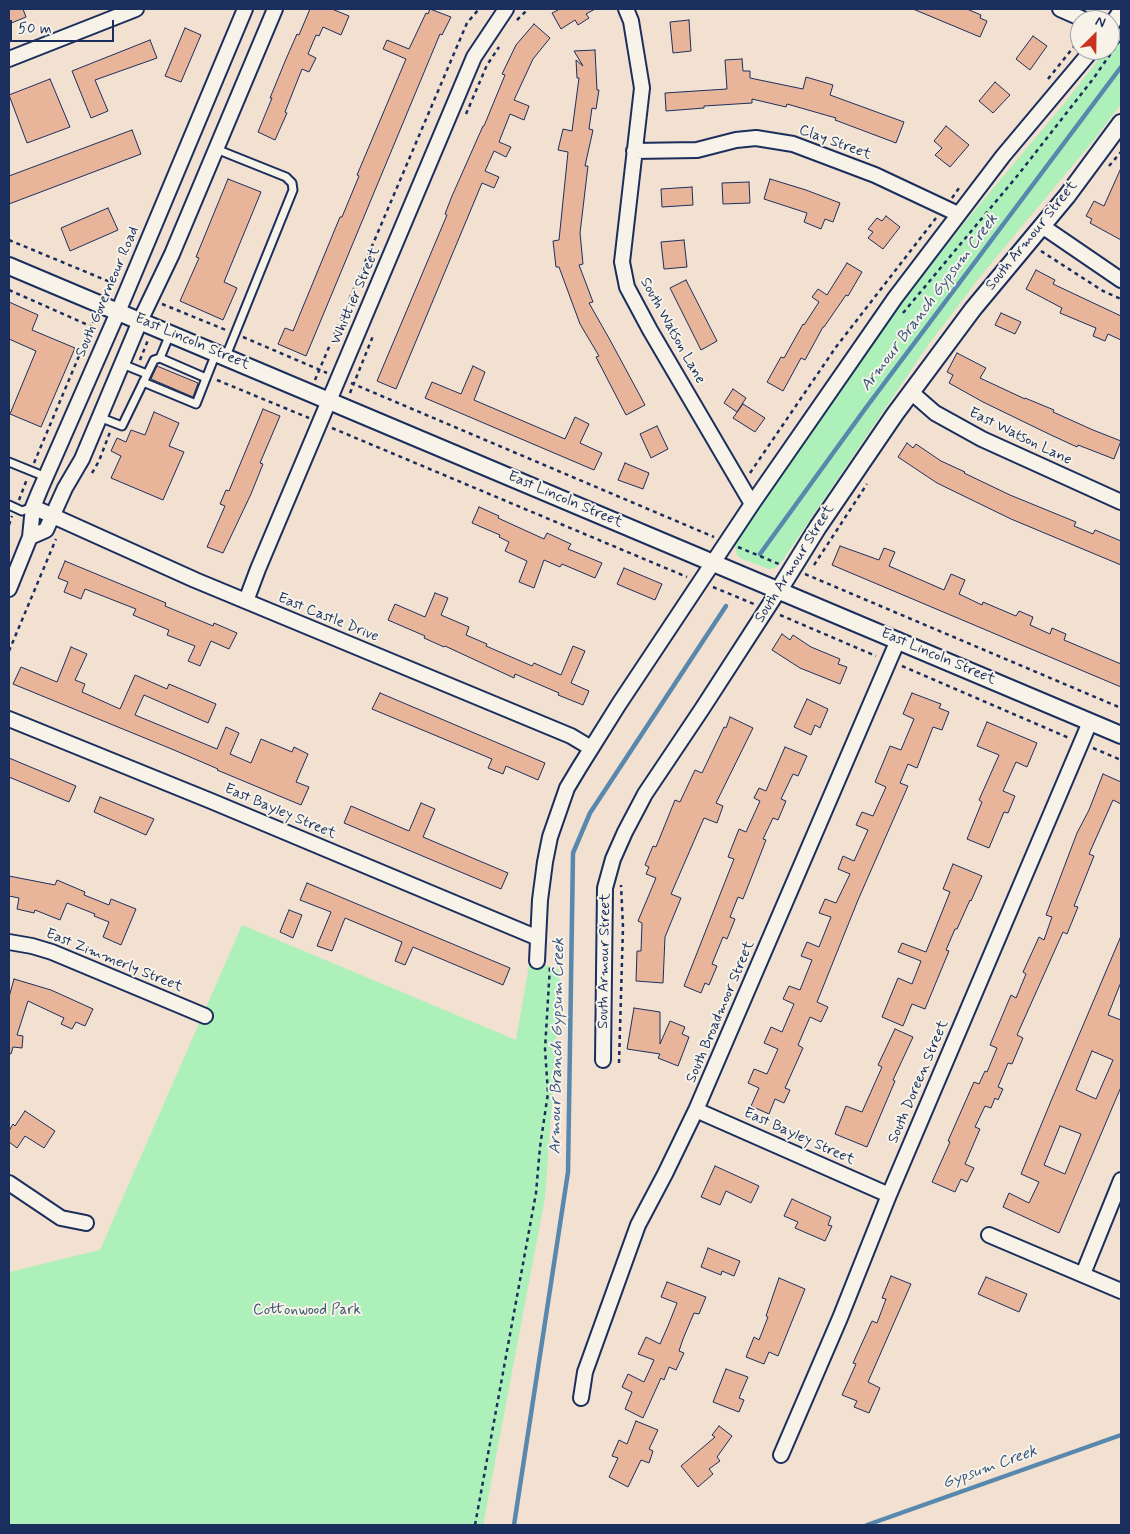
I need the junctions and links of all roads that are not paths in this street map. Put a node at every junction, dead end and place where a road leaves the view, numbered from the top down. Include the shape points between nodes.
1 (136, 9) edge
2 (244, 9) edge
3 (275, 9) edge
4 (506, 9) edge
5 (626, 9) edge
6 (9, 59) edge
7 (1084, 60) edge
8 (1121, 123) edge
9 (216, 149) junction
10 (634, 151) junction
11 (958, 214) junction
12 (1047, 229) junction
13 (9, 266) edge
14 (1121, 280) edge
15 (118, 312) junction
16 (140, 321) junction
17 (170, 333) junction
18 (221, 355) junction
19 (160, 358) junction
20 (171, 363) junction
21 (122, 364) junction
22 (168, 370) dead end
23 (145, 378) junction
24 (206, 378) junction
25 (911, 392) junction
26 (338, 403) junction
27 (99, 417) junction
28 (9, 462) edge
29 (46, 477) junction
30 (1121, 502) edge
31 (752, 504) junction
32 (12, 507) edge
33 (33, 507) junction
34 (52, 516) junction
35 (30, 537) junction
36 (720, 565) junction
37 (9, 589) edge
38 (785, 593) junction
39 (246, 601) junction
40 (898, 640) junction
41 (9, 719) edge
42 (1090, 722) junction
43 (1121, 735) edge
44 (591, 748) junction
45 (538, 938) junction
46 (9, 942) edge
47 (537, 961) road end
48 (205, 1016) dead end
49 (603, 1060) dead end
50 (696, 1110) junction
51 (1121, 1180) edge
52 (9, 1183) edge
53 (889, 1195) junction
54 (86, 1223) dead end
55 (989, 1236) dead end
56 (1083, 1274) junction
57 (1121, 1291) edge
58 (581, 1398) dead end
59 (781, 1455) dead end

1 - 6 street
2 - 15 street, South Governeour Road
3 - 9 street
4 - 26 street, Whittier Street via 474,57 339,378
5 - 10 street, South Watson Lane via 631,21 642,88
7 - 11 street
8 - 12 street, South Armour Street
9 - 16 street
9 - 18 lane via 286,177 292,182 293,190 235,334
10 - 11 street, Clay Street via 698,150 756,138 793,144 875,175
10 - 31 street, South Watson Lane via 622,262 627,287
11 - 31 street via 895,298
12 - 14 street
12 - 25 street, South Armour Street via 973,309
13 - 15 street, East Lincoln Street
15 - 16 street, East Lincoln Street
15 - 29 street, South Governeour Road
16 - 17 street, East Lincoln Street
16 - 21 street
17 - 18 street, East Lincoln Street
17 - 19 lane
18 - 24 lane
18 - 26 street, East Lincoln Street
19 - 20 lane
19 - 23 lane via 154,360
20 - 22 lane
20 - 24 lane via 188,374
21 - 23 lane
21 - 27 street
23 - 24 lane via 196,404
23 - 27 lane via 122,426
25 - 30 street, East Watson Lane via 935,413 982,439
25 - 38 street, South Armour Street via 818,527 799,572
26 - 36 street, East Lincoln Street
26 - 39 street, Whittier Street via 258,569
27 - 34 street via 82,459
28 - 29 lane
29 - 33 street, South Governeour Road
31 - 36 street via 735,545
32 - 33 lane via 22,511
33 - 34 street, East Castle Drive
33 - 35 street, South Governeour Road
34 - 35 street via 46,530
34 - 39 street, East Castle Drive
35 - 37 street, South Governeour Road
36 - 38 street, East Lincoln Street
36 - 44 street
38 - 40 street, East Lincoln Street
38 - 49 street, South Armour Street via 645,794 613,859 605,888
39 - 44 street, East Castle Drive via 572,736
40 - 42 street, East Lincoln Street
40 - 50 street, South Broadmoor Street
41 - 45 street, East Bayley Street
42 - 43 street, East Lincoln Street
42 - 53 street, South Doreen Street
44 - 45 street via 567,788 550,836
45 - 47 street
46 - 48 street, East Zimmerly Street via 52,952
50 - 53 street, East Bayley Street
50 - 58 street, South Broadmoor Street via 638,1224 585,1372
51 - 56 street
52 - 54 street via 61,1218
53 - 59 street, South Doreen Street
55 - 56 street
56 - 57 street

